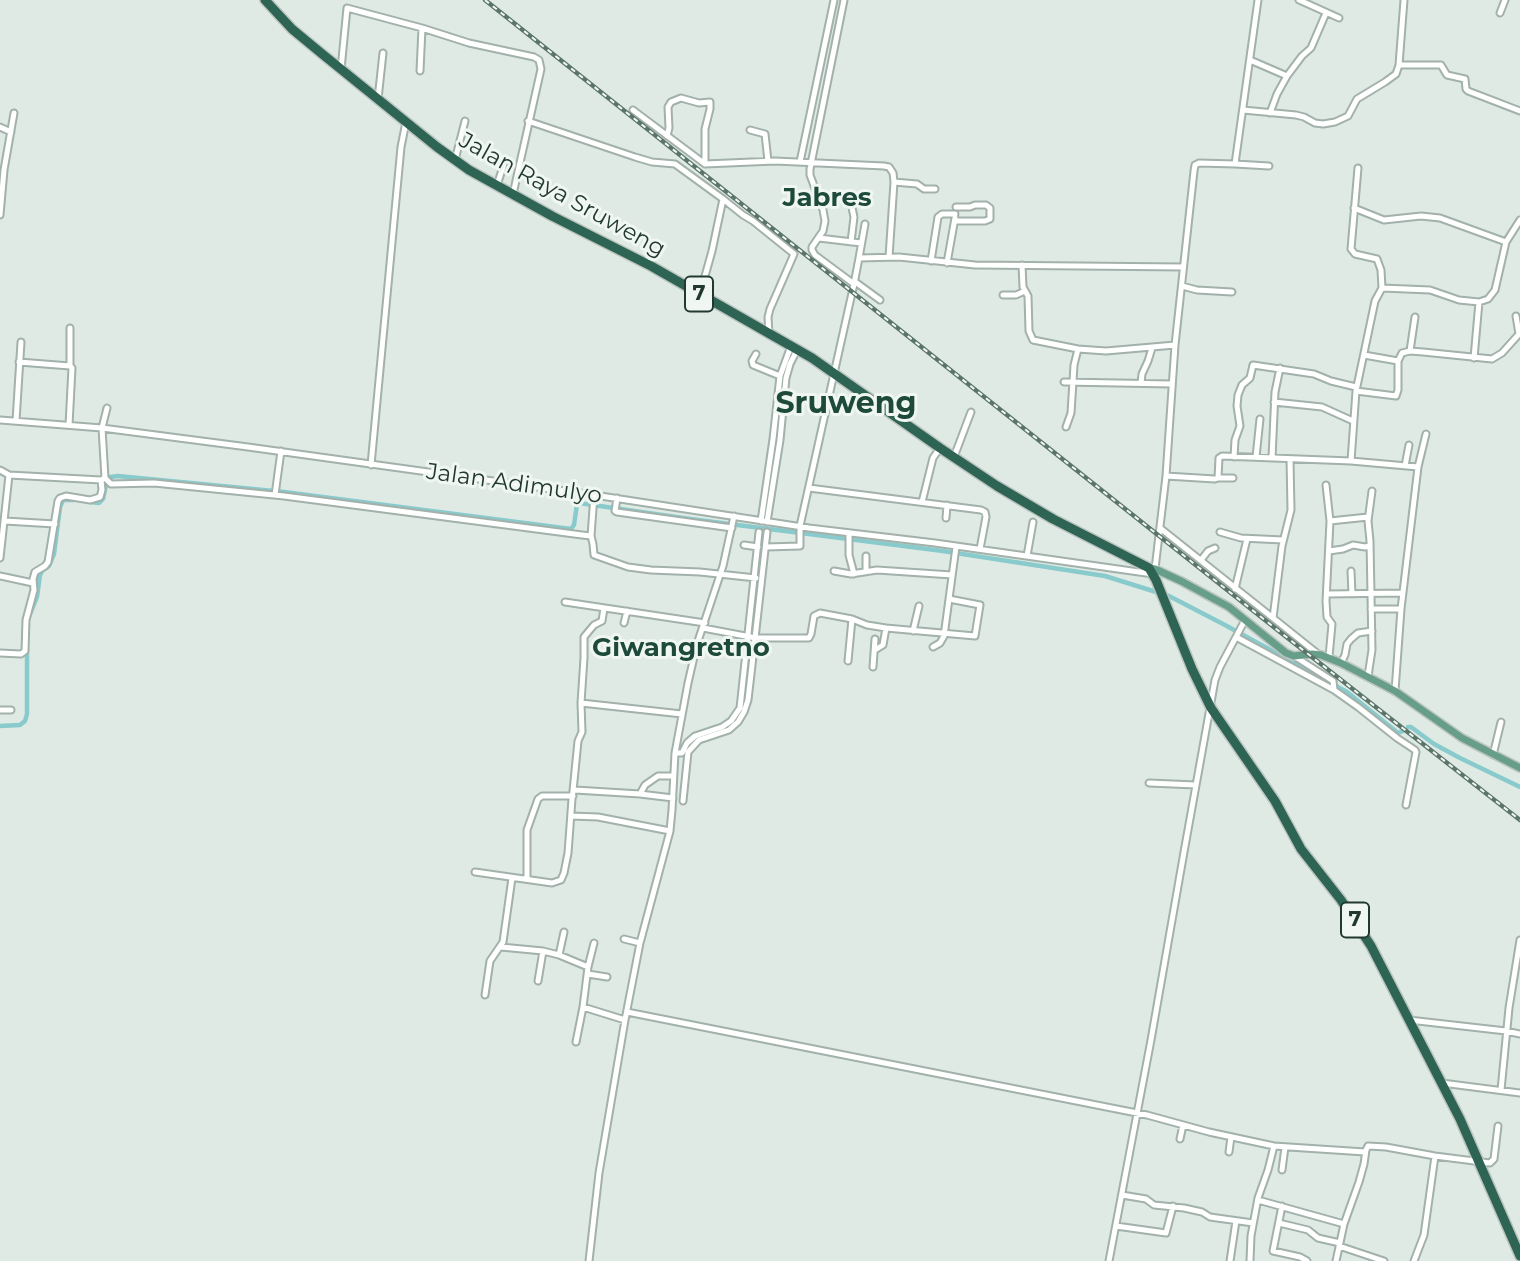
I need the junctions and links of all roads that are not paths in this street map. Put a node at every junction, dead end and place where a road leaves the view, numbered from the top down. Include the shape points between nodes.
1 (265, 0) edge
2 (348, 0) edge
3 (834, 0) edge
4 (844, 0) edge
5 (1258, 0) edge
6 (1299, 0) edge
7 (1405, 0) edge
8 (1505, 0) edge
9 (348, 8) junction
10 (1326, 13) junction
11 (1500, 13) dead end
12 (1339, 18) dead end
13 (422, 28) junction
14 (383, 52) dead end
15 (1250, 60) junction
16 (1399, 65) junction
17 (341, 69) junction
18 (420, 71) dead end
19 (1287, 76) junction
20 (816, 86) junction
21 (826, 88) junction
22 (378, 99) junction
23 (812, 100) junction
24 (823, 102) junction
25 (632, 110) dead end
26 (1242, 110) junction
27 (1520, 111) edge
28 (14, 113) dead end
29 (1270, 113) junction
30 (465, 121) dead end
31 (528, 121) junction
32 (407, 122) junction
33 (0, 127) edge
34 (750, 130) dead end
35 (11, 132) junction
36 (667, 136) junction
37 (456, 160) junction
38 (768, 161) junction
39 (800, 162) junction
40 (504, 164) dead end
41 (705, 164) junction
42 (811, 164) junction
43 (1235, 164) junction
44 (1269, 166) dead end
45 (1358, 168) dead end
46 (2, 170) edge
47 (894, 183) junction
48 (497, 185) junction
49 (935, 190) dead end
50 (513, 194) junction
51 (723, 199) junction
52 (851, 203) dead end
53 (1354, 208) junction
54 (956, 211) junction
55 (0, 215) edge
56 (1520, 220) edge
57 (865, 224) dead end
58 (819, 238) junction
59 (851, 242) junction
60 (1506, 242) junction
61 (862, 243) junction
62 (889, 257) junction
63 (859, 258) junction
64 (930, 261) junction
65 (947, 263) junction
66 (1022, 265) junction
67 (1183, 267) junction
68 (854, 282) junction
69 (1182, 286) junction
70 (1382, 288) junction
71 (1025, 291) junction
72 (1231, 292) dead end
73 (700, 294) junction
74 (1003, 295) dead end
75 (880, 300) dead end
76 (1479, 302) junction
77 (1516, 316) dead end
78 (1415, 317) dead end
79 (70, 328) dead end
80 (769, 334) junction
81 (1520, 334) edge
82 (21, 342) dead end
83 (1175, 345) junction
84 (794, 348) junction
85 (1152, 348) junction
86 (1078, 349) junction
87 (1410, 351) junction
88 (756, 355) dead end
89 (1364, 355) junction
90 (1474, 358) junction
91 (1398, 361) junction
92 (19, 362) junction
93 (70, 366) junction
94 (1280, 368) junction
95 (833, 372) junction
96 (780, 376) junction
97 (1064, 382) dead end
98 (1073, 382) junction
99 (1141, 383) junction
100 (1172, 384) junction
101 (1356, 389) junction
102 (1274, 402) junction
103 (107, 408) dead end
104 (971, 412) dead end
105 (1260, 419) dead end
106 (0, 420) edge
107 (16, 421) junction
108 (1353, 421) junction
109 (69, 425) junction
110 (1066, 427) dead end
111 (102, 428) junction
112 (0, 429) edge
113 (1426, 433) dead end
114 (777, 439) junction
115 (1409, 445) dead end
116 (940, 448) junction
117 (281, 452) junction
118 (954, 457) junction
119 (1234, 457) junction
120 (1256, 457) junction
121 (1272, 458) junction
122 (1290, 460) junction
123 (1351, 461) junction
124 (371, 464) junction
125 (1405, 466) junction
126 (1418, 467) junction
127 (0, 470) edge
128 (9, 475) junction
129 (1166, 476) junction
130 (1218, 478) junction
131 (1233, 478) dead end
132 (105, 480) junction
133 (1326, 485) dead end
134 (809, 488) junction
135 (1372, 491) dead end
136 (275, 492) junction
137 (617, 498) junction
138 (593, 501) junction
139 (922, 502) junction
140 (947, 505) junction
141 (1368, 517) junction
142 (947, 518) dead end
143 (1331, 521) junction
144 (764, 522) junction
145 (1033, 522) dead end
146 (733, 523) junction
147 (3, 524) edge
148 (55, 524) junction
149 (1160, 528) junction
150 (800, 530) junction
151 (759, 532) dead end
152 (767, 532) dead end
153 (1220, 532) dead end
154 (591, 536) junction
155 (849, 538) junction
156 (1247, 539) junction
157 (1283, 540) junction
158 (744, 545) dead end
159 (1370, 545) junction
160 (758, 547) junction
161 (766, 547) junction
162 (956, 548) junction
163 (1215, 548) dead end
164 (980, 550) junction
165 (1329, 551) junction
166 (866, 556) dead end
167 (1027, 556) junction
168 (0, 558) edge
169 (1201, 560) junction
170 (1153, 570) junction
171 (835, 571) dead end
172 (866, 571) junction
173 (1351, 571) dead end
174 (721, 574) junction
175 (854, 574) junction
176 (952, 575) junction
177 (0, 576) edge
178 (755, 578) junction
179 (762, 578) junction
180 (33, 583) junction
181 (1235, 589) junction
182 (1371, 593) junction
183 (1403, 593) junction
184 (1327, 594) junction
185 (1352, 594) junction
186 (949, 599) junction
187 (565, 602) dead end
188 (919, 606) dead end
189 (604, 608) junction
190 (1401, 609) junction
191 (1371, 610) junction
192 (627, 611) junction
193 (1273, 618) junction
194 (852, 619) junction
195 (1245, 620) junction
196 (624, 623) dead end
197 (704, 626) junction
198 (886, 628) junction
199 (913, 631) junction
200 (1372, 631) junction
201 (1238, 633) junction
202 (944, 634) junction
203 (748, 636) junction
204 (755, 638) junction
205 (875, 639) dead end
206 (933, 647) dead end
207 (874, 650) junction
208 (0, 653) edge
209 (1294, 656) junction
210 (1325, 656) junction
211 (848, 661) dead end
212 (1341, 663) junction
213 (873, 667) dead end
214 (748, 674) junction
215 (1368, 676) junction
216 (1334, 687) junction
217 (1395, 691) junction
218 (581, 703) junction
219 (1211, 708) junction
220 (0, 710) edge
221 (11, 710) dead end
222 (682, 714) junction
223 (1502, 722) dead end
224 (681, 753) junction
225 (1493, 755) junction
226 (1520, 768) edge
227 (673, 776) junction
228 (1149, 783) dead end
229 (1196, 785) junction
230 (573, 793) junction
231 (640, 794) junction
232 (673, 798) junction
233 (682, 801) dead end
234 (1406, 805) dead end
235 (571, 816) junction
236 (670, 831) junction
237 (475, 872) dead end
238 (512, 878) junction
239 (527, 879) junction
240 (564, 932) dead end
241 (624, 939) dead end
242 (1520, 940) edge
243 (594, 943) dead end
244 (640, 943) junction
245 (501, 947) junction
246 (543, 951) junction
247 (559, 955) junction
248 (588, 970) junction
249 (607, 977) dead end
250 (538, 981) dead end
251 (485, 995) dead end
252 (583, 1007) junction
253 (626, 1016) junction
254 (1409, 1020) junction
255 (1506, 1031) junction
256 (1520, 1034) edge
257 (576, 1042) dead end
258 (1442, 1083) junction
259 (1501, 1090) junction
260 (1520, 1093) edge
261 (1137, 1113) junction
262 (1183, 1125) junction
263 (1498, 1126) dead end
264 (1231, 1137) junction
265 (1180, 1139) dead end
266 (1274, 1146) junction
267 (1285, 1147) junction
268 (1229, 1152) dead end
269 (1365, 1152) junction
270 (1435, 1156) junction
271 (1478, 1161) junction
272 (1282, 1170) dead end
273 (1122, 1195) junction
274 (1258, 1200) junction
275 (1173, 1206) junction
276 (1282, 1206) junction
277 (1236, 1221) junction
278 (1253, 1223) junction
279 (1279, 1223) junction
280 (1344, 1224) junction
281 (1116, 1226) junction
282 (1340, 1245) junction
283 (1520, 1256) edge
284 (589, 1261) edge
285 (1109, 1261) edge
286 (1230, 1261) edge
287 (1250, 1261) edge
288 (1307, 1261) edge
289 (1336, 1261) edge
290 (1384, 1261) edge
291 (1415, 1261) edge

1 - 17 highway, Jalan Raya Sruweng / 7
2 - 9 street
3 - 20 street
4 - 21 street
5 - 15 street
6 - 10 street
7 - 16 street
8 - 11 street
9 - 13 street
9 - 17 street
10 - 12 street
10 - 19 street via 1311,48
13 - 18 street
13 - 31 street via 539,60 541,69
14 - 22 street
15 - 19 street
15 - 26 street
16 - 27 street via 1441,65 1447,75 1465,79 1468,92
16 - 29 street via 1396,74 1359,97 1351,113 1335,122
17 - 22 highway, Jalan Raya Sruweng / 7
19 - 29 street
20 - 21 street
20 - 23 street
21 - 24 street
22 - 32 highway, Jalan Raya Sruweng / 7
23 - 24 street
23 - 39 street
24 - 42 street
25 - 36 street
26 - 29 street
26 - 43 street
28 - 35 street
30 - 37 street
31 - 50 street
31 - 51 street via 635,158 675,164
32 - 37 highway, Jalan Raya Sruweng / 7
32 - 124 street
33 - 35 street
34 - 38 street via 765,134
35 - 46 street
36 - 41 street
36 - 41 street via 671,102 678,98 710,102
37 - 48 highway, Jalan Raya Sruweng / 7
38 - 39 street
38 - 41 street
39 - 42 street
40 - 48 street
42 - 47 street via 884,166 891,169
42 - 58 street via 810,175 825,216
43 - 44 street
43 - 67 street via 1196,163
45 - 53 street
46 - 55 street
47 - 49 street
47 - 62 street
48 - 50 highway, Jalan Raya Sruweng / 7
50 - 73 highway, Jalan Raya Sruweng / 7
51 - 73 street
51 - 80 street via 794,254 769,313
52 - 59 street
53 - 60 street via 1384,220 1440,218
53 - 70 street via 1351,249 1377,259
54 - 54 street via 985,221 990,219 986,205
54 - 64 street via 938,217
54 - 65 street
56 - 60 street
57 - 61 street
58 - 59 street
58 - 68 street via 813,253
59 - 61 street
60 - 76 street via 1496,288 1492,296
61 - 63 street
62 - 63 street
62 - 64 street
63 - 68 street
64 - 65 street
65 - 66 street
66 - 67 street
66 - 71 street
67 - 69 street
68 - 75 street
68 - 95 street
69 - 72 street
69 - 83 street
70 - 76 street via 1430,290
70 - 89 street
71 - 74 street
71 - 86 street via 1033,340
73 - 80 highway, Jalan Raya Sruweng / 7
76 - 90 street
77 - 81 street
78 - 87 street
79 - 93 street
80 - 84 highway, Jalan Raya Sruweng / 7
81 - 90 street via 1498,357
82 - 92 street
83 - 85 street
83 - 100 street
84 - 95 highway, Jalan Raya Sruweng / 7
84 - 96 street
84 - 114 street
85 - 86 street
85 - 99 street
86 - 98 street
87 - 90 street
87 - 91 street via 1402,353
88 - 96 street via 753,365
89 - 91 street
89 - 101 street
91 - 101 street via 1395,396
92 - 93 street
92 - 107 street
93 - 109 street
94 - 101 street
94 - 102 street
94 - 119 street via 1255,364 1242,385
95 - 116 highway, Jalan Raya Sruweng / 7
95 - 134 street
96 - 114 street
97 - 98 street
98 - 99 street
98 - 110 street
99 - 100 street
100 - 129 street
101 - 108 street
102 - 108 street via 1322,408
102 - 121 street
103 - 111 street
104 - 118 street
105 - 120 street
106 - 107 street, Jalan Adimulyo
106 - 112 street
107 - 109 street, Jalan Adimulyo
108 - 123 street
109 - 111 street, Jalan Adimulyo
111 - 117 street, Jalan Adimulyo
111 - 132 street
113 - 126 street
114 - 144 street
115 - 125 street
116 - 118 highway, Jalan Raya Sruweng / 7
116 - 139 street
117 - 124 street, Jalan Adimulyo
117 - 136 street
118 - 170 highway, Jalan Raya Sruweng / 7 via 1040,512
119 - 120 street
119 - 130 street via 1220,457
120 - 121 street
121 - 122 street
122 - 123 street
122 - 157 street via 1291,510
123 - 125 street
124 - 138 street, Jalan Adimulyo
125 - 126 street
126 - 183 street
127 - 128 street
128 - 132 street
128 - 147 street
129 - 130 street
129 - 149 street
130 - 131 street
132 - 136 street
132 - 148 street via 100,497 60,498
133 - 143 street
134 - 139 street
134 - 150 street
135 - 141 street
136 - 154 street
137 - 138 street, Jalan Adimulyo
137 - 146 street, Jalan Adimulyo
137 - 146 street via 616,508 656,519
138 - 154 street
139 - 140 street
140 - 142 street
140 - 164 street via 986,514
141 - 143 street
141 - 159 street
143 - 165 street
144 - 146 street, Jalan Adimulyo
144 - 150 street, Jalan Adimulyo
145 - 167 street
146 - 174 street
147 - 148 street
147 - 168 street
148 - 180 street via 48,562 35,572
149 - 169 street
149 - 170 street
150 - 155 street, Jalan Adimulyo
150 - 161 street via 800,547
151 - 160 street
152 - 161 street
153 - 156 street
154 - 174 street via 594,555 628,567
155 - 162 street, Jalan Adimulyo
155 - 175 street
156 - 157 street
156 - 181 street
157 - 193 street
158 - 160 street
159 - 165 street
159 - 182 street
160 - 178 street
161 - 179 street
162 - 164 street, Jalan Adimulyo
162 - 176 street
163 - 169 street
164 - 167 street, Jalan Adimulyo
165 - 184 street
166 - 172 street
167 - 170 street, Jalan Adimulyo
169 - 181 street
170 - 195 main road via 1204,593
170 - 219 highway, 7
171 - 175 street
172 - 175 street
172 - 176 street
173 - 185 street
174 - 178 street
174 - 197 street
176 - 186 street
177 - 180 street
178 - 179 street
178 - 203 street
179 - 204 street
180 - 208 street via 25,651
181 - 193 street
182 - 183 street
182 - 185 street
182 - 191 street
183 - 190 street
184 - 185 street
184 - 210 street via 1327,617 1332,624
186 - 202 street
186 - 202 street via 980,607 975,636
187 - 189 street
188 - 199 street
189 - 192 street
189 - 218 street via 601,622 584,637
190 - 191 street
190 - 217 street
191 - 200 street
192 - 196 street
192 - 197 street
193 - 210 street
194 - 198 street
194 - 204 street via 818,613 808,638
194 - 211 street
195 - 201 street
195 - 209 main road
197 - 203 street
197 - 222 street
198 - 199 street
198 - 207 street via 883,645
199 - 202 street
200 - 212 street via 1351,639
200 - 215 street
201 - 216 street
201 - 219 street via 1217,674
202 - 206 street
203 - 204 street
203 - 214 street
204 - 214 street
205 - 207 street
207 - 213 street
209 - 210 main road
209 - 216 street
210 - 212 main road
212 - 215 main road
214 - 224 street via 740,715 723,730 697,738
215 - 217 main road
216 - 234 street via 1416,751
217 - 225 main road
218 - 222 street
218 - 230 street via 582,732
219 - 229 street
219 - 254 highway, 7 via 1275,801 1301,849 1358,924
220 - 221 street
222 - 224 street
223 - 225 street
224 - 227 street
224 - 233 street
225 - 226 main road
227 - 231 street via 658,776
227 - 232 street
228 - 229 street
229 - 261 street
230 - 231 street via 582,789
230 - 235 street
230 - 239 street via 538,799 527,830
231 - 232 street
232 - 236 street
235 - 236 street
235 - 239 street via 563,877 552,883
236 - 244 street
237 - 238 street
238 - 239 street
238 - 245 street
240 - 247 street
241 - 244 street
242 - 255 street
243 - 248 street
244 - 253 street
245 - 246 street
245 - 251 street via 490,961
246 - 247 street
246 - 250 street
247 - 248 street
248 - 249 street
248 - 252 street
252 - 253 street
252 - 257 street
253 - 261 street
253 - 284 street
254 - 255 street
254 - 258 highway, 7
255 - 256 street
255 - 259 street
258 - 259 street
258 - 271 highway, 7
259 - 260 street
261 - 262 street
261 - 273 street
262 - 264 street
262 - 265 street
263 - 271 street via 1493,1161
264 - 266 street
264 - 268 street
266 - 267 street
266 - 274 street
267 - 269 street
267 - 272 street
269 - 270 street via 1373,1146
269 - 280 street
270 - 271 street
270 - 291 street via 1425,1228
271 - 283 highway, 7
273 - 275 street
273 - 281 street
274 - 276 street
274 - 278 street
275 - 277 street
275 - 281 street via 1166,1233
276 - 279 street
276 - 280 street
277 - 278 street
277 - 286 street
278 - 287 street
279 - 282 street
279 - 288 street via 1273,1251
280 - 282 street
281 - 285 street
282 - 289 street
282 - 290 street

